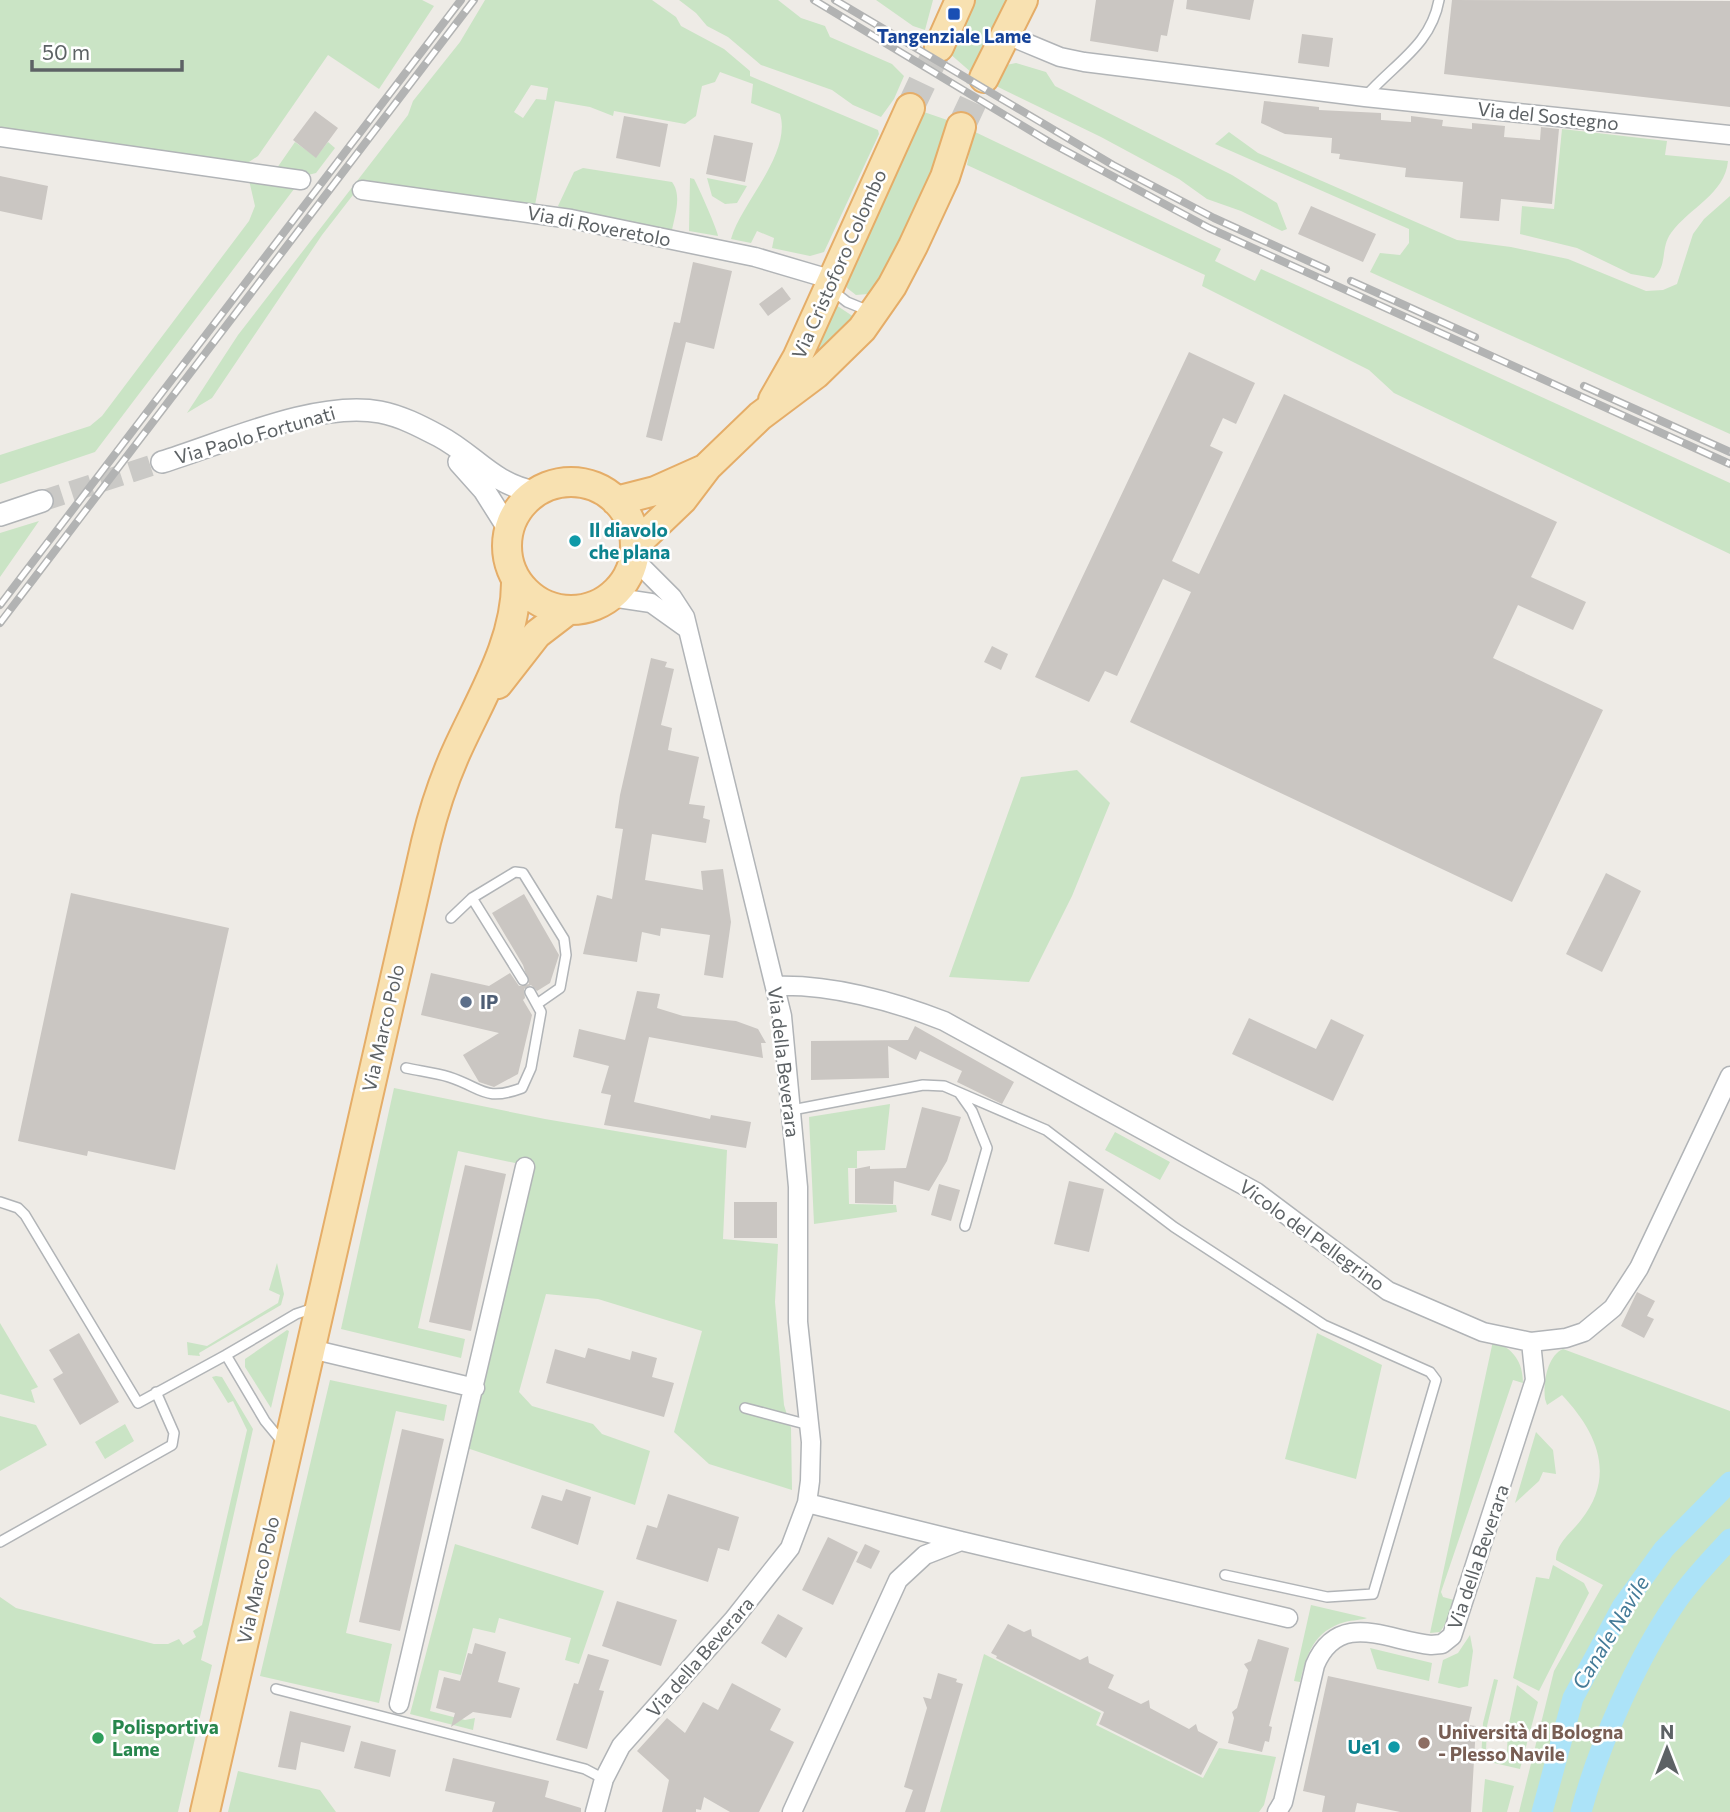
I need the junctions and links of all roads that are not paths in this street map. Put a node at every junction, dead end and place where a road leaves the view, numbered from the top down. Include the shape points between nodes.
1 (960, 0) edge
2 (1023, 0) edge
3 (1438, 0) edge
4 (1007, 34) junction
5 (939, 47) tunnel mouth
6 (984, 78) tunnel mouth
7 (1365, 97) junction
8 (911, 108) tunnel mouth
9 (961, 127) tunnel mouth
10 (1730, 135) edge
11 (0, 137) edge
12 (301, 180) dead end
13 (362, 190) dead end
14 (831, 284) junction
15 (875, 312) junction
16 (761, 416) junction
17 (428, 431) junction
18 (162, 463) tunnel mouth
19 (707, 467) junction
20 (535, 492) junction
21 (616, 501) junction
22 (42, 502) tunnel mouth
23 (0, 515) edge
24 (508, 528) junction
25 (634, 552) junction
26 (516, 580) junction
27 (611, 597) junction
28 (567, 611) junction
29 (688, 631) junction
30 (476, 715) junction
31 (472, 898) junction
32 (451, 918) dead end
33 (523, 980) dead end
34 (775, 986) junction
35 (530, 992) dead end
36 (537, 1004) junction
37 (406, 1068) dead end
38 (1730, 1076) edge
39 (959, 1092) junction
40 (792, 1110) junction
41 (525, 1167) dead end
42 (0, 1202) edge
43 (965, 1226) dead end
44 (320, 1307) junction
45 (1531, 1342) junction
46 (311, 1349) junction
47 (226, 1355) junction
48 (475, 1388) junction
49 (156, 1392) junction
50 (745, 1408) dead end
51 (809, 1425) junction
52 (288, 1448) junction
53 (807, 1503) junction
54 (961, 1541) junction
55 (0, 1542) edge
56 (1225, 1575) dead end
57 (1288, 1618) dead end
58 (276, 1689) dead end
59 (399, 1704) dead end
60 (604, 1779) junction
61 (205, 1812) edge
62 (595, 1812) edge
63 (792, 1812) edge
64 (1277, 1812) edge

1 - 5 main road
2 - 4 main road
3 - 7 lane via 1434,24 1424,40
4 - 6 main road
4 - 7 street, Via del Sostegno via 1072,60
7 - 10 street, Via del Sostegno
8 - 14 main road, Via Cristoforo Colombo
9 - 15 main road, Via Cristoforo Colombo via 913,247
11 - 12 street
13 - 14 street, Via di Roveretolo via 571,219 755,257
14 - 15 lane via 846,302
14 - 16 main road, Via Cristoforo Colombo via 787,377
15 - 16 main road, Via Cristoforo Colombo via 832,359
16 - 19 main road, Via Cristoforo Colombo
17 - 18 street, Via Paolo Fortunati via 378,411 325,411
17 - 20 street, Via Paolo Fortunati via 457,447 499,481
17 - 24 street, Via Paolo Fortunati via 475,480
19 - 21 main road, Via Cristoforo Colombo via 661,489
19 - 25 main road, Via Cristoforo Colombo
20 - 21 main road via 574,481 598,488
20 - 24 main road via 520,505
21 - 25 main road via 629,518
22 - 23 street
24 - 26 main road via 507,554
25 - 27 main road via 628,576
25 - 29 street, Via della Beverara via 681,608
26 - 28 main road via 536,601
26 - 30 main road, Via Marco Polo via 510,626
27 - 28 main road
27 - 29 street via 651,603
28 - 30 main road, Via Marco Polo via 537,634
29 - 34 street, Via della Beverara
30 - 44 main road, Via Marco Polo via 454,758 431,823
31 - 32 lane
31 - 33 lane
31 - 36 lane via 515,872 523,873 562,935 566,956 560,988
34 - 40 street, Via della Beverara
34 - 45 street, Vicolo del Pellegrino via 849,995 944,1021 1256,1192 1388,1291 1483,1332
35 - 36 lane
36 - 37 lane via 541,1012 531,1068 522,1088 502,1095 479,1092 450,1077
38 - 45 street, Vicolo del Pellegrino via 1639,1268 1613,1308 1584,1332
39 - 40 lane via 923,1085
39 - 43 lane via 987,1148
39 - 56 lane via 1046,1130 1174,1227 1324,1325 1430,1372 1436,1380 1373,1594 1328,1597
40 - 51 street, Via della Beverara via 800,1354
41 - 48 street
42 - 49 lane via 21,1211 138,1403
44 - 46 main road, Via Marco Polo
44 - 47 lane via 296,1314
45 - 64 street, Via della Beverara via 1535,1380 1452,1636 1431,1645 1353,1632 1325,1648 1315,1665
46 - 48 street
46 - 52 main road, Via Marco Polo
47 - 49 lane
47 - 52 lane via 265,1421
48 - 59 street
49 - 55 lane via 174,1433 172,1445
50 - 51 lane
51 - 53 street, Via della Beverara
52 - 61 main road, Via Marco Polo
53 - 54 street
53 - 60 street, Via della Beverara via 790,1548 774,1572 621,1746
54 - 57 street
54 - 63 street via 925,1555 898,1580
58 - 60 lane via 584,1769
60 - 62 street, Via della Beverara

